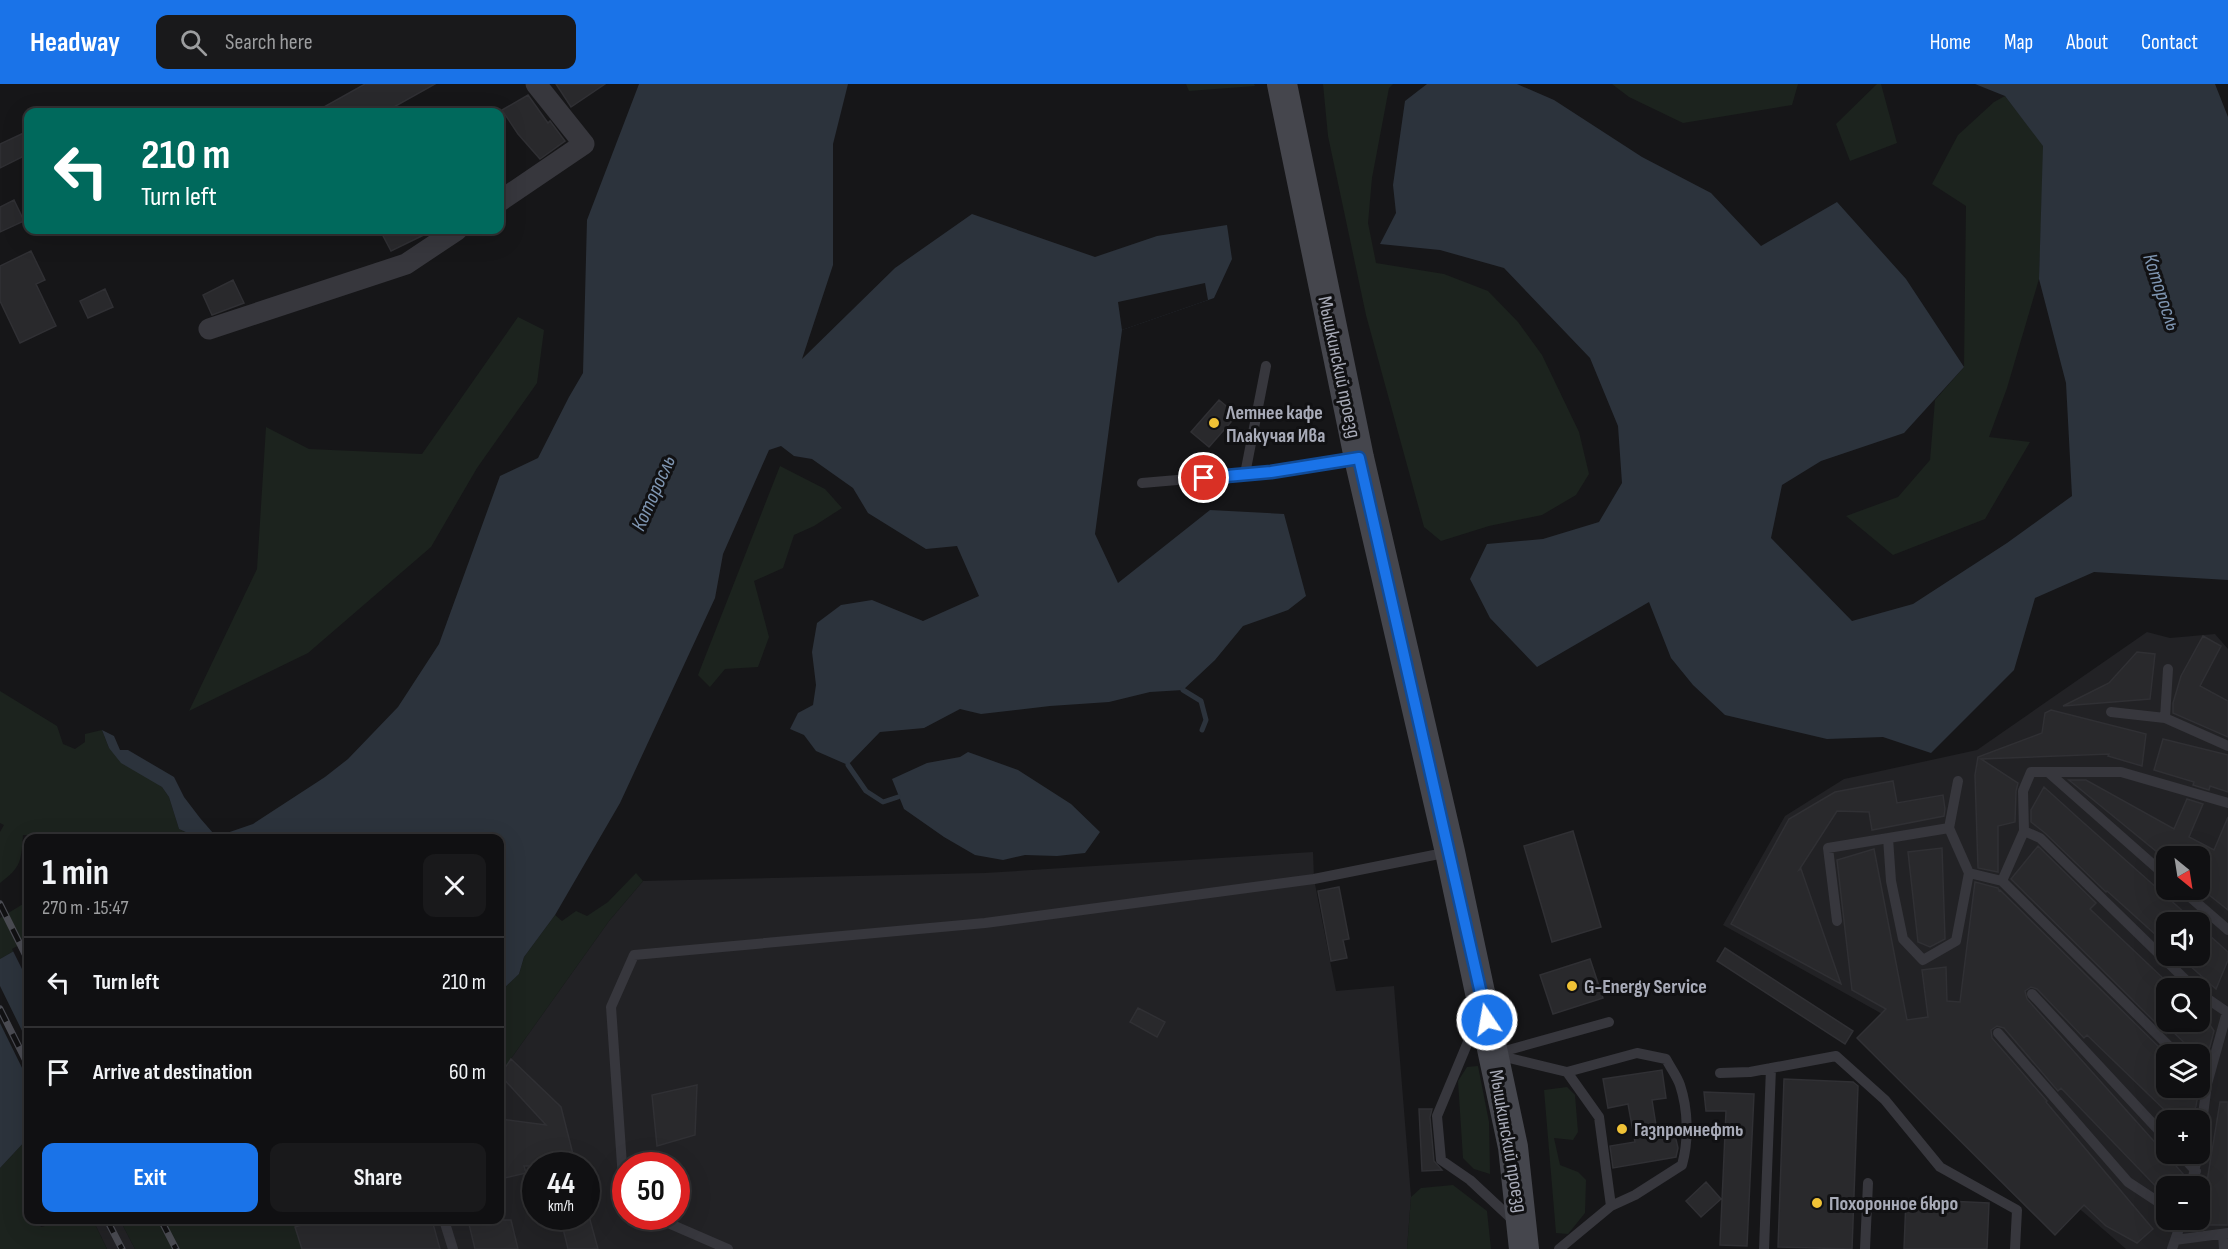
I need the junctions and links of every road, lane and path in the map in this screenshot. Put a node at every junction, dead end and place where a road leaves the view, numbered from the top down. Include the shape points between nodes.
1 (536, 84) edge
2 (1282, 84) edge
3 (504, 198) edge
4 (451, 234) edge
5 (209, 329) dead end
6 (1266, 366) dead end
7 (1359, 458) junction
8 (1245, 474) junction
9 (1142, 483) dead end
10 (2168, 669) dead end
11 (2111, 712) dead end
12 (2165, 718) junction
13 (2228, 746) edge
14 (2048, 772) junction
15 (1958, 781) dead end
16 (2228, 803) edge
17 (1949, 828) junction
18 (2024, 831) junction
19 (1888, 838) junction
20 (1450, 852) junction
21 (2156, 867) edge
22 (1969, 873) junction
23 (2002, 881) junction
24 (2194, 900) edge
25 (1837, 921) dead end
26 (2228, 930) edge
27 (2184, 978) edge
28 (2032, 994) dead end
29 (2210, 999) edge
30 (1484, 1004) junction
31 (2227, 1008) edge
32 (1609, 1022) dead end
33 (1998, 1033) dead end
34 (2167, 1044) edge
35 (1494, 1054) junction
36 (2210, 1060) edge
37 (1771, 1068) junction
38 (1568, 1072) junction
39 (1720, 1073) dead end
40 (2156, 1127) edge
41 (620, 1152) edge
42 (2190, 1164) edge
43 (2197, 1164) edge
44 (2196, 1170) junction
45 (2194, 1176) edge
46 (1868, 1183) dead end
47 (2156, 1200) edge
48 (1611, 1206) junction
49 (445, 1224) edge
50 (686, 1230) edge
51 (2225, 1234) edge
52 (1524, 1239) edge
53 (2173, 1244) edge
54 (453, 1249) edge
55 (728, 1249) edge
56 (1559, 1249) edge
57 (1764, 1249) edge
58 (1865, 1249) edge
59 (2015, 1249) edge
60 (2224, 1249) edge

1 - 3 street via 584,144
2 - 7 main road, Мышкинский проезд
4 - 5 street via 406,264
6 - 8 lane
7 - 8 lane
7 - 20 main road, Мышкинский проезд
8 - 9 lane
10 - 12 lane
11 - 12 lane
12 - 13 lane
14 - 16 lane via 2121,771
14 - 18 lane via 2031,772 2023,791
14 - 21 lane
15 - 17 lane
17 - 19 lane
17 - 22 lane
18 - 23 lane
18 - 27 lane via 2040,838
19 - 22 lane via 1891,881 1903,939 1923,960 1956,941
19 - 25 lane via 1828,848
20 - 30 main road, Мышкинский проезд
20 - 41 lane via 1314,879 985,923 634,955 611,1007
22 - 23 lane
23 - 34 lane
24 - 26 lane
28 - 40 lane
29 - 31 lane
30 - 35 main road, Мышкинский проезд
30 - 52 lane via 1437,1116 1441,1160 1470,1180
31 - 36 lane
32 - 35 lane
33 - 47 lane via 2128,1182
35 - 38 lane
35 - 52 main road, Мышкинский проезд via 1514,1147
37 - 39 lane
37 - 57 lane
37 - 59 lane via 1836,1056 1885,1100 1940,1167 2017,1210
38 - 48 lane via 1599,1117
38 - 48 lane via 1637,1053 1666,1059 1680,1084 1686,1124 1682,1165
42 - 44 lane
43 - 44 lane
44 - 45 lane
46 - 58 lane
48 - 56 lane
49 - 54 lane
50 - 55 lane
51 - 53 lane
51 - 60 lane

